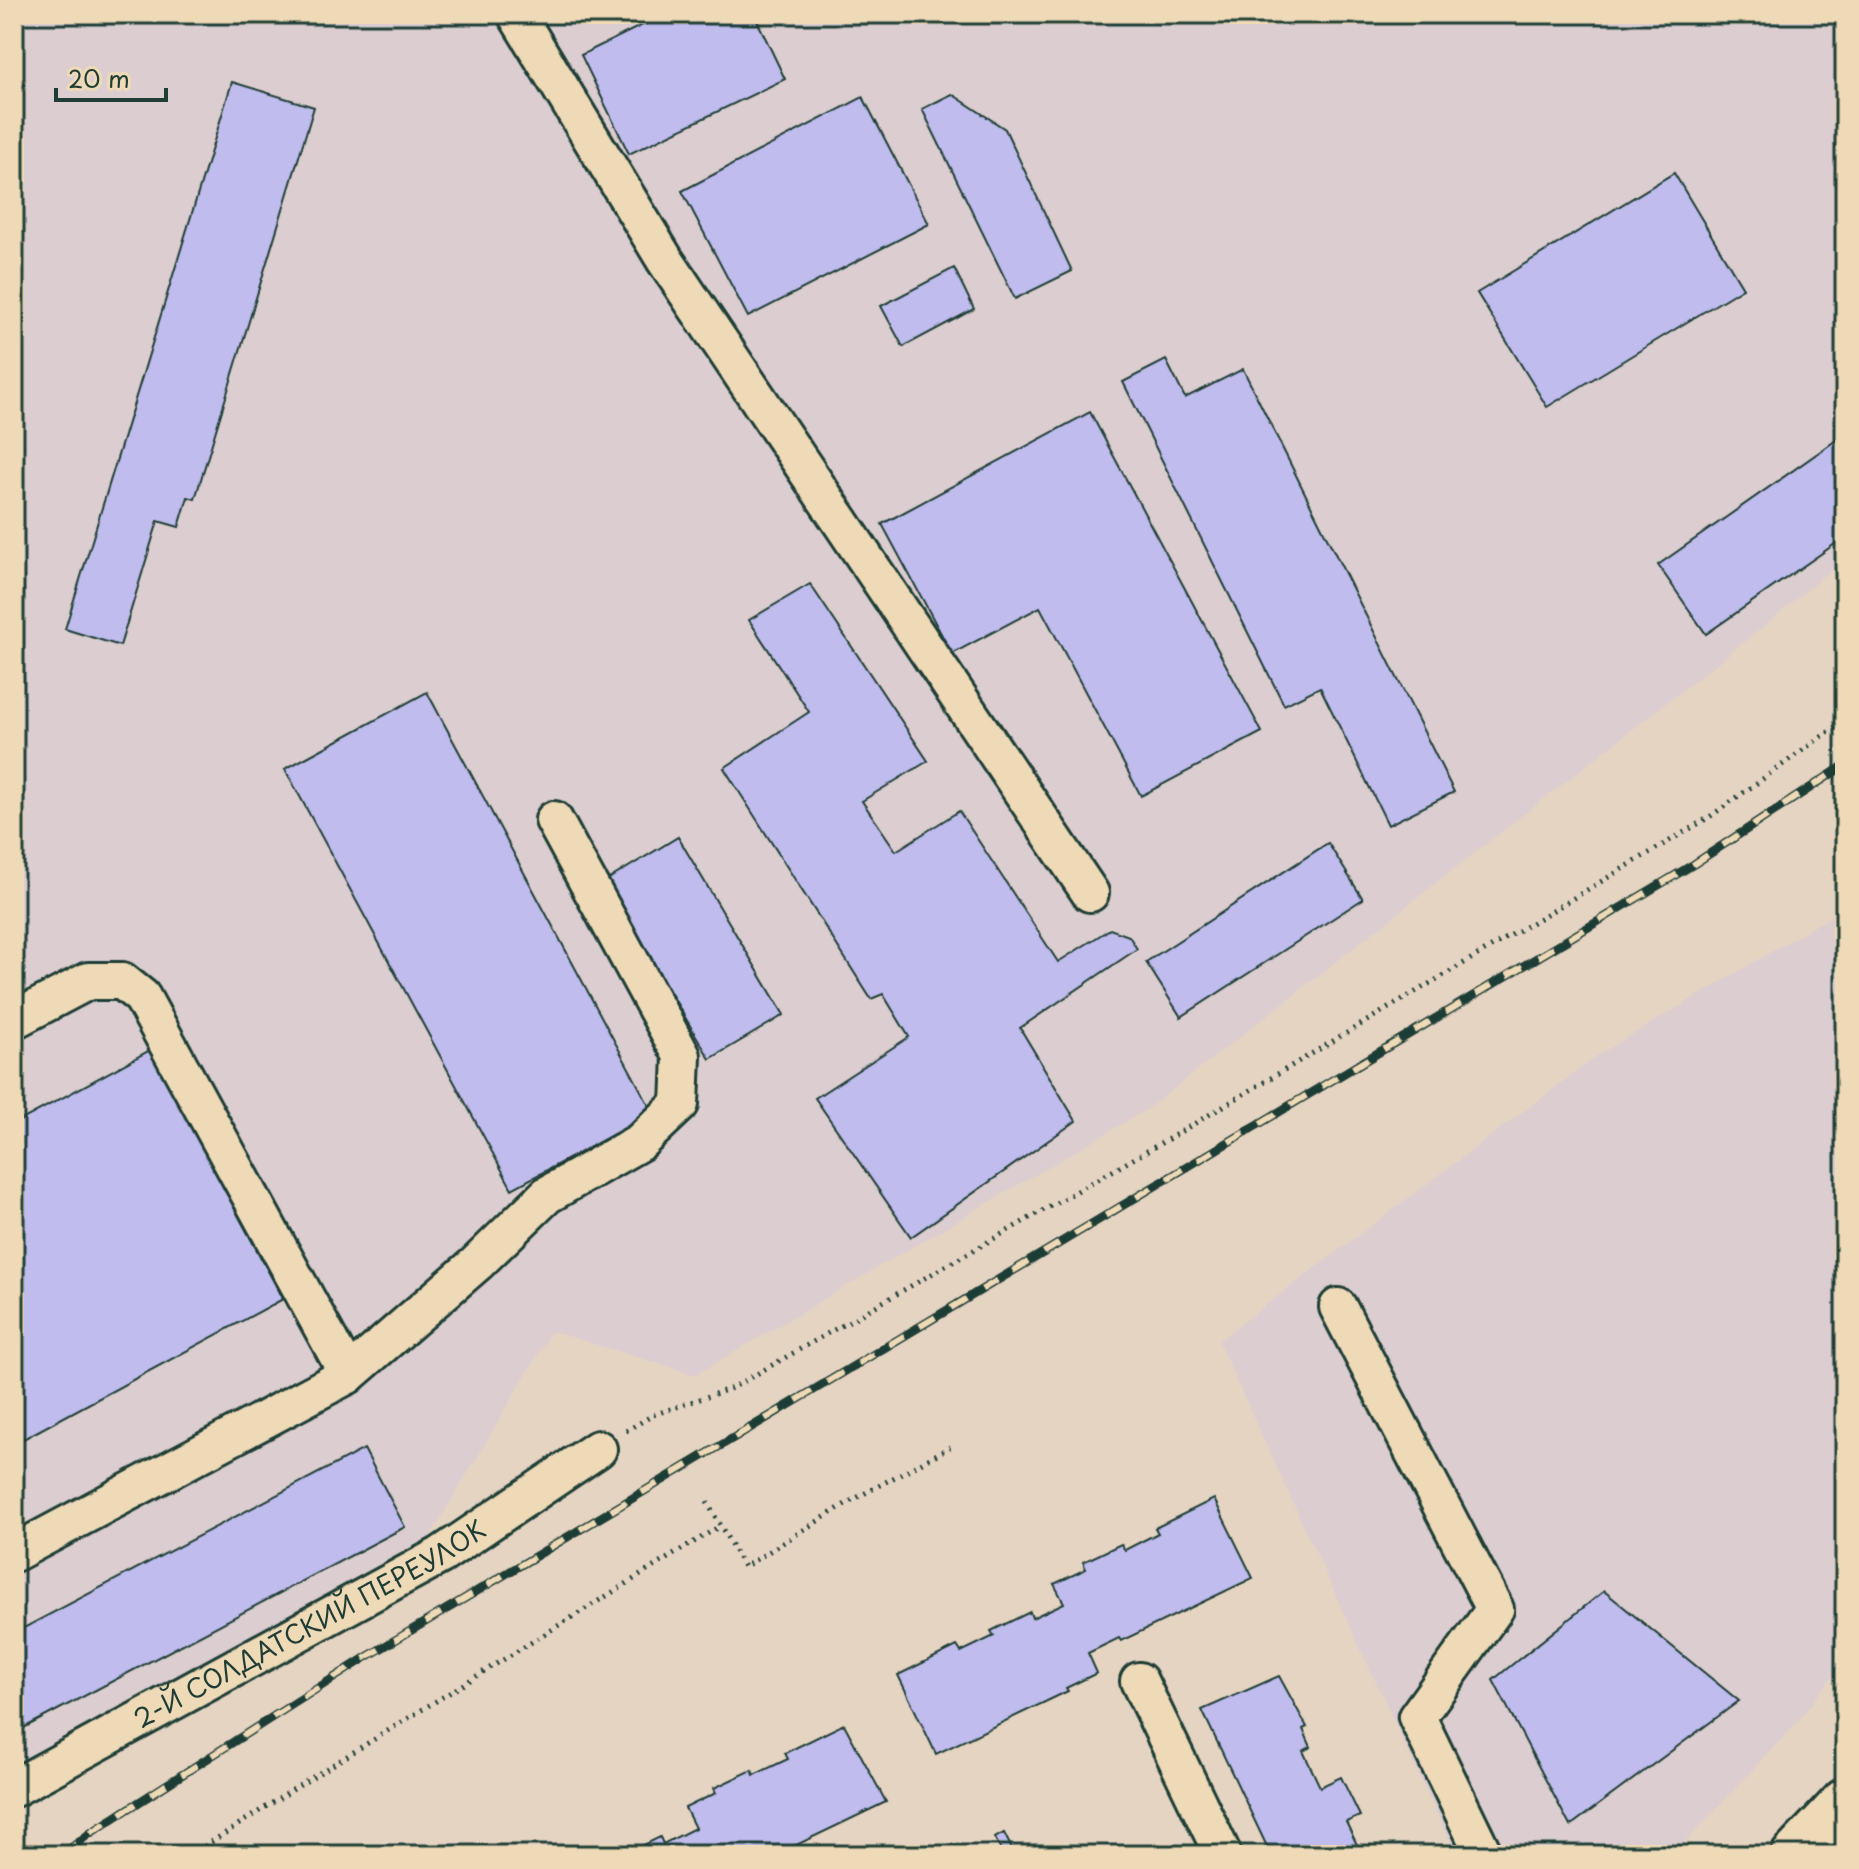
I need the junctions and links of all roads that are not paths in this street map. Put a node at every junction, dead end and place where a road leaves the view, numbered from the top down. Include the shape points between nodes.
1 (516, 14) edge
2 (554, 820) dead end
3 (1090, 893) dead end
4 (14, 1020) edge
5 (1338, 1307) dead end
6 (348, 1375) junction
7 (598, 1449) road end
8 (14, 1553) edge
9 (1139, 1681) dead end
10 (14, 1788) edge
11 (1845, 1801) edge
12 (1223, 1855) edge
13 (1484, 1855) edge
14 (1794, 1855) edge

1 - 3 street via 665,260
2 - 6 street via 682,1056 680,1104 640,1142 547,1195
4 - 6 street via 88,981 122,981 142,997
5 - 13 street via 1495,1609 1417,1717
6 - 8 street
7 - 10 street, 2-Й СОЛДАТСКИЙ ПЕРЕУЛОК via 441,1555
9 - 12 street
11 - 14 main road

